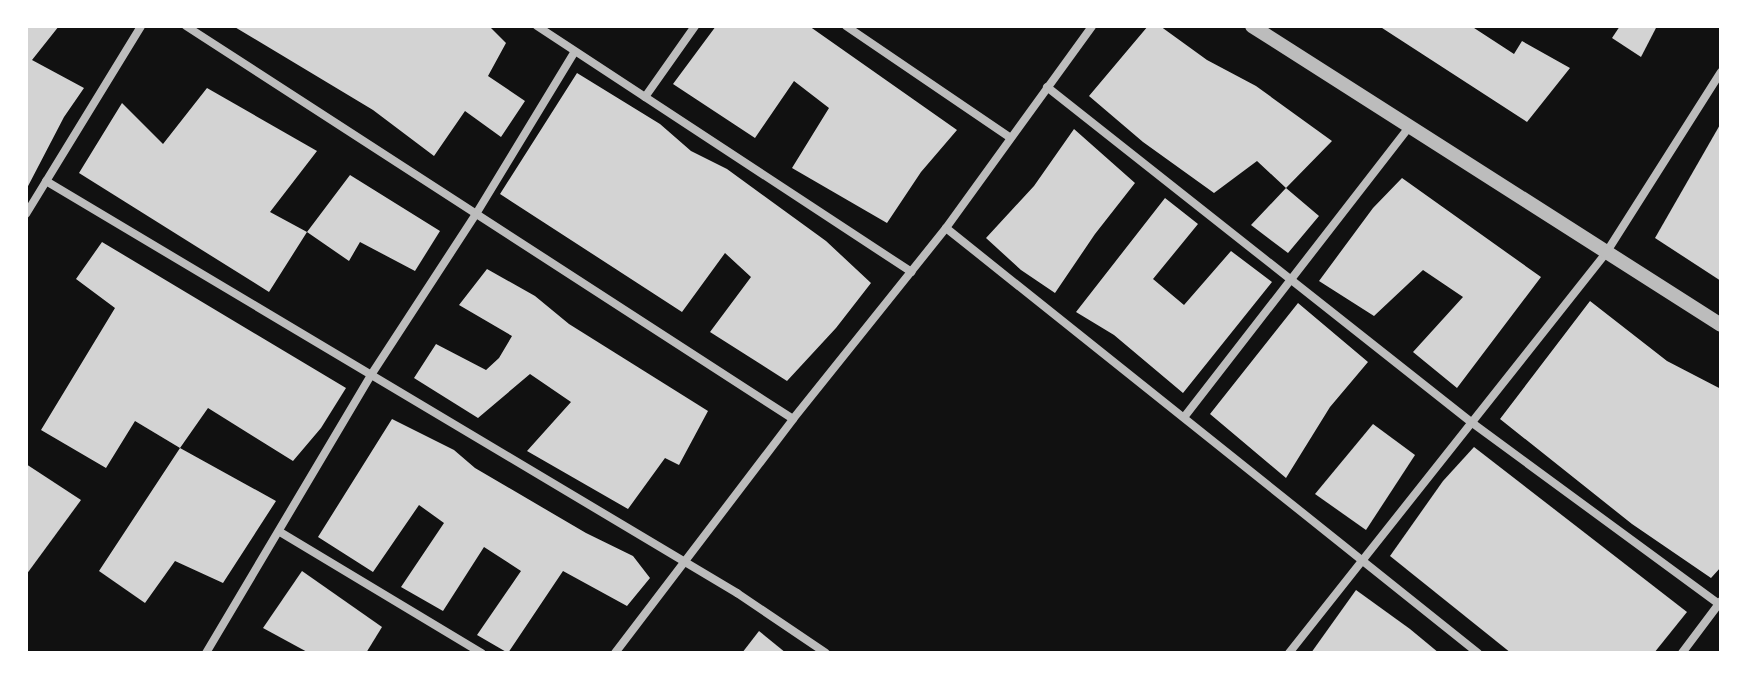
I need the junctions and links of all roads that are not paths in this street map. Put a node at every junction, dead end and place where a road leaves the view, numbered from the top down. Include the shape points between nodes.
1 (141, 26) edge
2 (186, 26) edge
3 (537, 26) edge
4 (695, 26) edge
5 (846, 26) edge
6 (1092, 26) edge
7 (1252, 26) edge
8 (574, 53) junction
9 (1721, 72) edge
10 (1047, 87) junction
11 (645, 97) junction
12 (1410, 125) junction
13 (1011, 138) junction
14 (46, 181) junction
15 (26, 214) edge
16 (476, 214) junction
17 (946, 228) junction
18 (1606, 253) junction
19 (912, 272) junction
20 (1290, 279) junction
21 (1721, 325) edge
22 (371, 375) junction
23 (1185, 416) junction
24 (793, 419) junction
25 (1471, 422) junction
26 (280, 532) junction
27 (1362, 561) junction
28 (684, 563) junction
29 (1720, 602) edge
30 (206, 653) edge
31 (481, 653) edge
32 (615, 653) edge
33 (826, 653) edge
34 (1289, 653) edge
35 (1478, 653) edge
36 (1682, 653) edge

1 - 14 street
2 - 16 street
3 - 8 street
4 - 11 street
5 - 13 street
6 - 10 street
7 - 12 street
8 - 11 street
8 - 16 street
9 - 18 street
10 - 13 street
10 - 20 street
11 - 19 street
12 - 18 street
12 - 20 street
13 - 17 street
14 - 15 street
14 - 22 street
16 - 22 street
16 - 24 street
17 - 19 street
17 - 23 street
18 - 21 street
18 - 25 street
19 - 24 street
20 - 23 street
20 - 25 street
22 - 26 street
22 - 28 street
23 - 27 street
24 - 28 street
25 - 27 street
25 - 29 street
26 - 30 street
26 - 31 street
27 - 34 street
27 - 35 street
28 - 32 street
28 - 33 street
29 - 36 street

